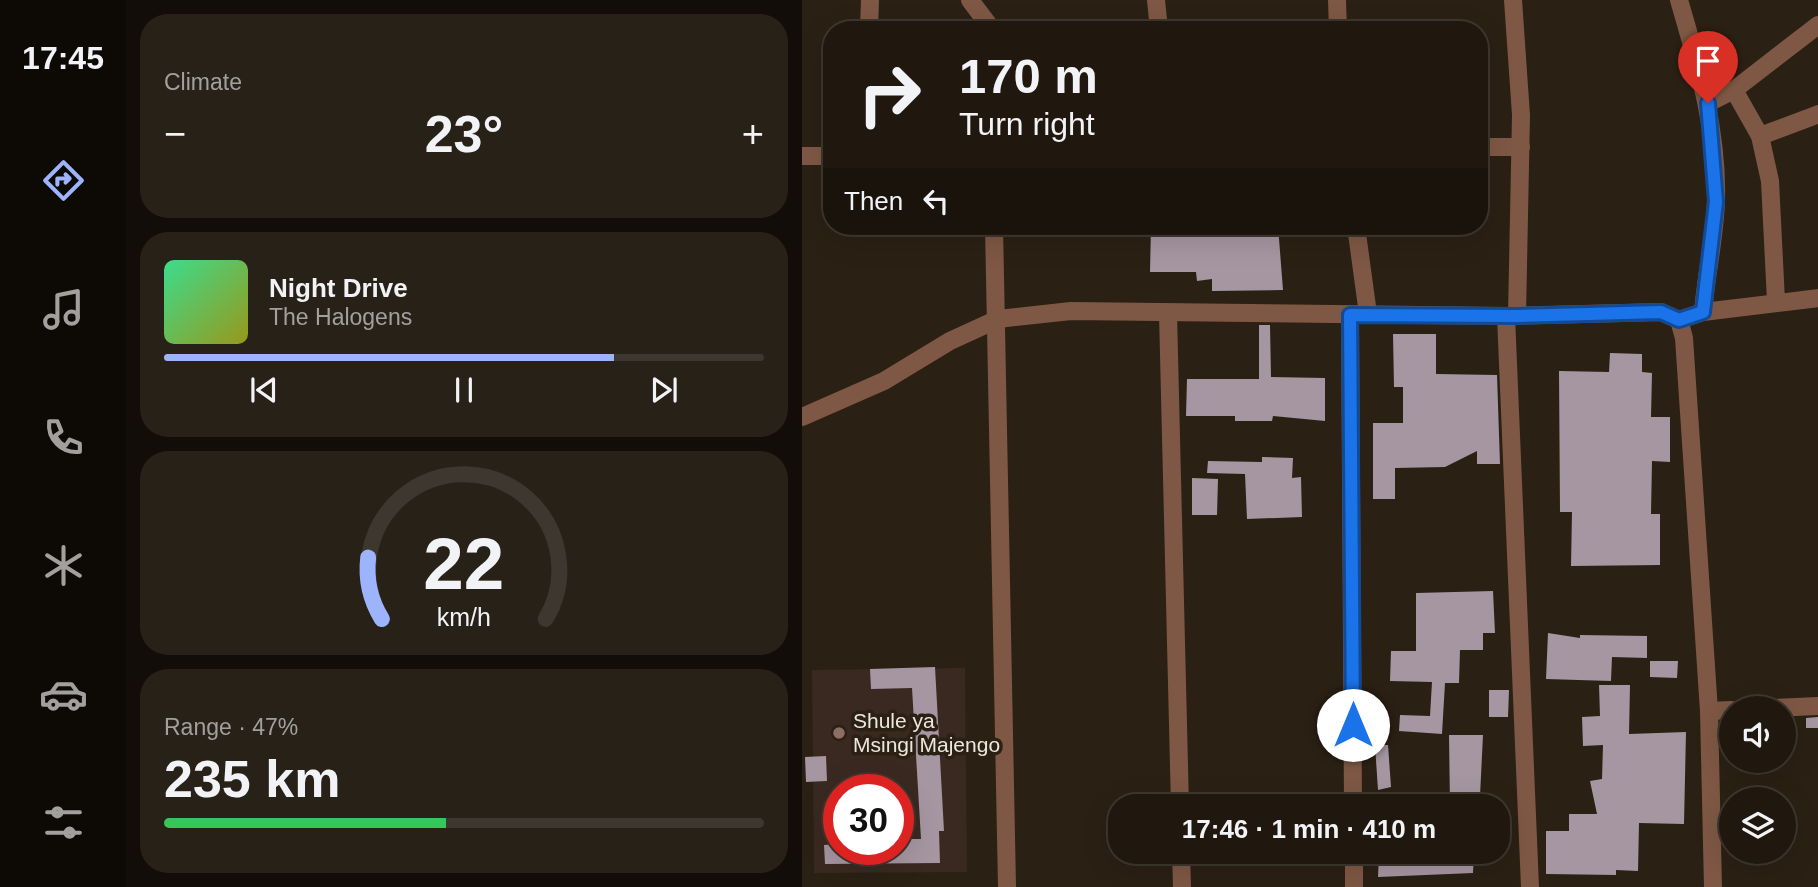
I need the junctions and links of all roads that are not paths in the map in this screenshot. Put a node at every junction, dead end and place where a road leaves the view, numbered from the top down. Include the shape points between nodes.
1 (870, 0) edge
2 (970, 0) edge
3 (988, 0) edge
4 (1157, 0) edge
5 (1337, 0) edge
6 (1513, 0) edge
7 (1679, 0) edge
8 (869, 21) edge
9 (984, 21) edge
10 (988, 21) edge
11 (1158, 21) edge
12 (1338, 21) edge
13 (1818, 26) edge
14 (1734, 90) junction
15 (1708, 103) junction
16 (1819, 114) edge
17 (1760, 136) junction
18 (1488, 146) edge
19 (1521, 147) junction
20 (802, 156) edge
21 (823, 156) edge
22 (994, 235) edge
23 (1356, 235) edge
24 (1819, 298) edge
25 (1776, 301) junction
26 (1703, 312) junction
27 (1168, 313) junction
28 (1359, 315) junction
29 (1511, 316) junction
30 (999, 319) junction
31 (1679, 320) junction
32 (802, 417) edge
33 (1819, 706) edge
34 (1796, 707) edge
35 (1708, 711) junction
36 (1719, 711) edge
37 (1180, 794) edge
38 (1353, 794) edge
39 (1181, 864) edge
40 (1354, 864) edge
41 (1007, 887) edge
42 (1182, 887) edge
43 (1354, 887) edge
44 (1530, 887) edge
45 (1713, 887) edge

1 - 8 street
2 - 9 street
3 - 10 street
4 - 11 street
5 - 12 street
6 - 19 street
7 - 15 street
13 - 14 street
14 - 15 street
14 - 17 street
15 - 26 street via 1716,202
16 - 17 street
17 - 25 street via 1770,181
18 - 19 street
19 - 29 street
20 - 21 street
22 - 30 street
23 - 28 street
24 - 25 street
25 - 26 street
26 - 31 street
27 - 28 street
27 - 30 street via 1071,311
27 - 37 street
28 - 29 street
28 - 38 street
29 - 31 street via 1661,312
29 - 44 street
30 - 32 street via 950,341 884,381
30 - 41 street
31 - 35 street via 1684,338
33 - 34 street
35 - 36 street
35 - 45 street
39 - 42 street
40 - 43 street

